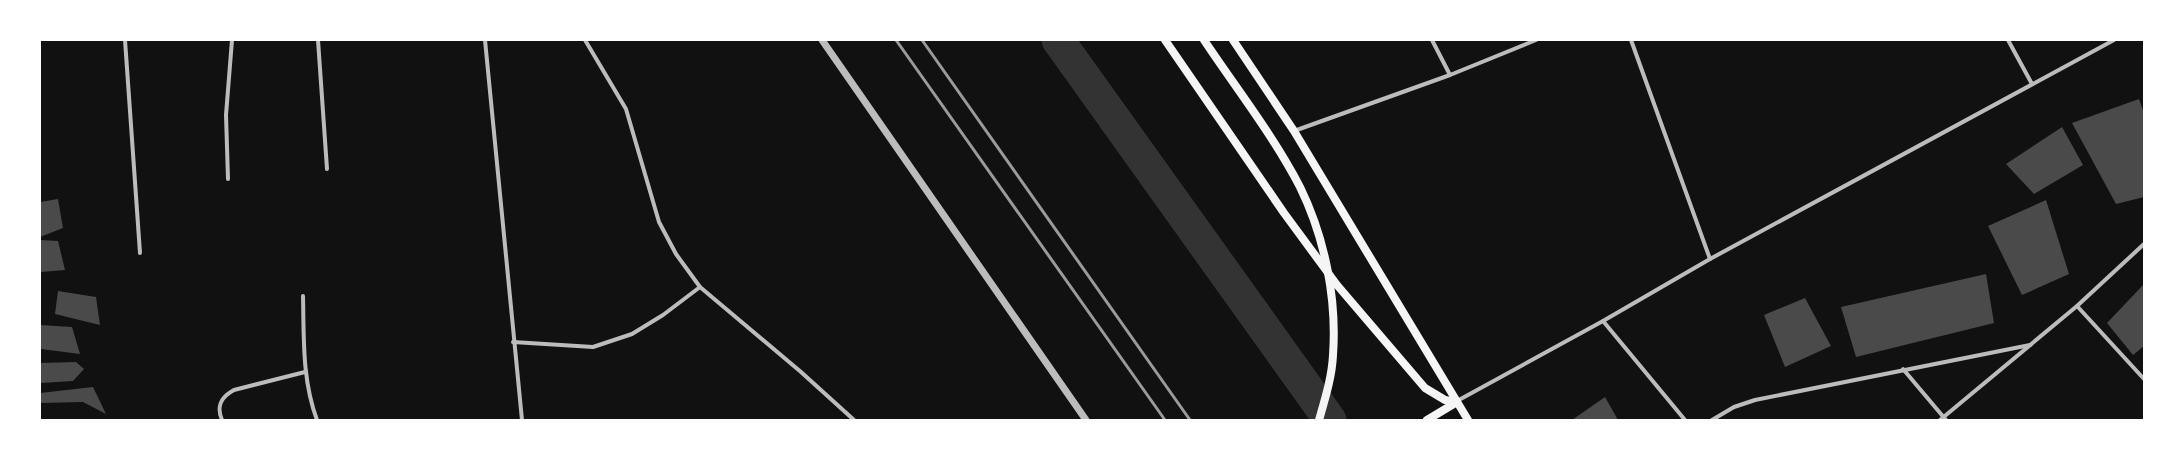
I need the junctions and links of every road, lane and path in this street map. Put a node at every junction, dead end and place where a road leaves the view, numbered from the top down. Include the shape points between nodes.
1 (125, 40) edge
2 (232, 40) edge
3 (318, 40) edge
4 (485, 40) edge
5 (585, 40) edge
6 (822, 40) edge
7 (1165, 40) edge
8 (1204, 40) edge
9 (1233, 40) edge
10 (1432, 40) edge
11 (1536, 40) edge
12 (1631, 40) edge
13 (2008, 40) edge
14 (2114, 40) edge
15 (1450, 75) junction
16 (2032, 84) junction
17 (1294, 131) junction
18 (327, 169) dead end
19 (228, 179) dead end
20 (2144, 244) edge
21 (140, 252) dead end
22 (1710, 259) junction
23 (700, 287) junction
24 (303, 296) dead end
25 (2077, 306) junction
26 (1603, 321) junction
27 (514, 342) junction
28 (2030, 345) junction
29 (1903, 369) junction
30 (305, 372) junction
31 (2144, 379) edge
32 (1456, 402) junction
33 (1943, 419) edge
34 (222, 420) edge
35 (317, 420) edge
36 (522, 420) edge
37 (854, 420) edge
38 (1086, 420) edge
39 (1319, 420) edge
40 (1427, 420) edge
41 (1468, 420) edge
42 (1685, 420) edge
43 (1712, 420) edge

1 - 21 street
2 - 19 street via 226,115
3 - 18 street
4 - 27 street
5 - 23 street via 626,109 659,222 676,254
6 - 38 street
7 - 32 main road via 1284,213 1347,297 1425,388 1445,400
8 - 39 main road via 1284,159 1300,188 1323,252 1330,285 1333,355
9 - 17 main road
10 - 15 street
11 - 15 street
12 - 22 street
13 - 16 street
14 - 16 street
15 - 17 street
16 - 22 street
17 - 32 main road
20 - 25 street
22 - 26 street
23 - 27 street via 632,334 593,347
23 - 37 street
24 - 30 street
25 - 28 street
25 - 31 street
26 - 32 street
26 - 42 street
27 - 36 street
28 - 29 street
28 - 33 street
29 - 33 street
29 - 43 street via 1755,400 1734,407
30 - 34 street via 234,390 225,395 219,403
30 - 35 street via 310,401
32 - 40 main road
32 - 41 main road

